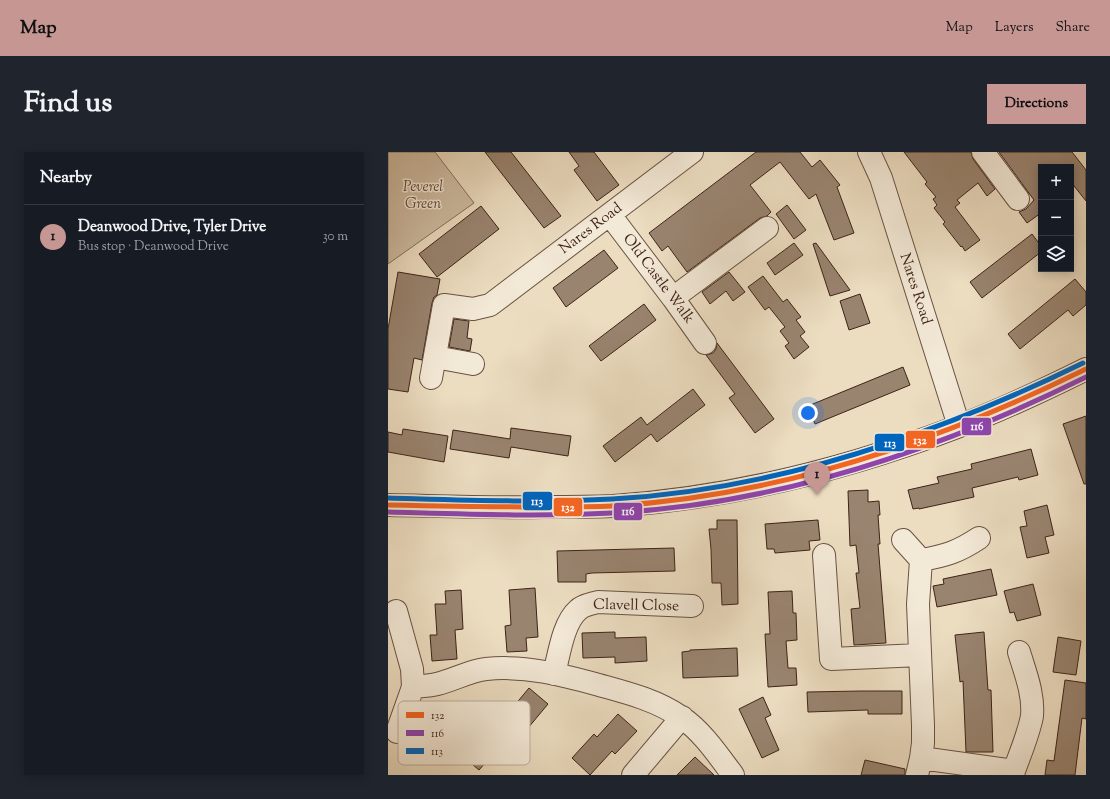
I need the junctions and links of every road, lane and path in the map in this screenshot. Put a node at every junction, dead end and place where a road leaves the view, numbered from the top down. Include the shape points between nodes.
1 (692, 152) edge
2 (869, 152) edge
3 (983, 152) edge
4 (1018, 199) dead end
5 (610, 215) junction
6 (767, 228) dead end
7 (673, 298) junction
8 (705, 343) dead end
9 (473, 364) dead end
10 (1086, 368) edge
11 (959, 426) junction
12 (388, 505) edge
13 (979, 538) dead end
14 (903, 540) dead end
15 (824, 555) dead end
16 (921, 560) junction
17 (692, 606) dead end
18 (396, 611) dead end
19 (1019, 652) dead end
20 (920, 655) junction
21 (554, 674) junction
22 (413, 687) junction
23 (408, 701) edge
24 (682, 717) junction
25 (919, 766) edge
26 (633, 775) edge
27 (733, 775) edge

1 - 5 street, Nares Road
2 - 11 street, Nares Road via 880,178
3 - 4 street
5 - 7 street, Old Castle Walk
5 - 9 street, Nares Road via 490,304 473,309 444,305 433,368
6 - 7 street
7 - 8 street, Old Castle Walk
10 - 11 street via 1035,394
11 - 12 street via 886,451 805,474 741,489 695,496 598,506 472,508
13 - 16 street via 952,554
14 - 16 street
15 - 20 street via 831,658
16 - 20 street via 918,604
17 - 21 street, Clavell Close via 598,602 586,605 578,610 566,628
18 - 22 street via 412,669
19 - 25 street via 1029,689 1032,716 1014,771
20 - 25 street via 923,743
21 - 22 street via 526,669 485,669 436,685
21 - 24 street via 648,699
22 - 23 street
24 - 26 street
24 - 27 street via 703,736

